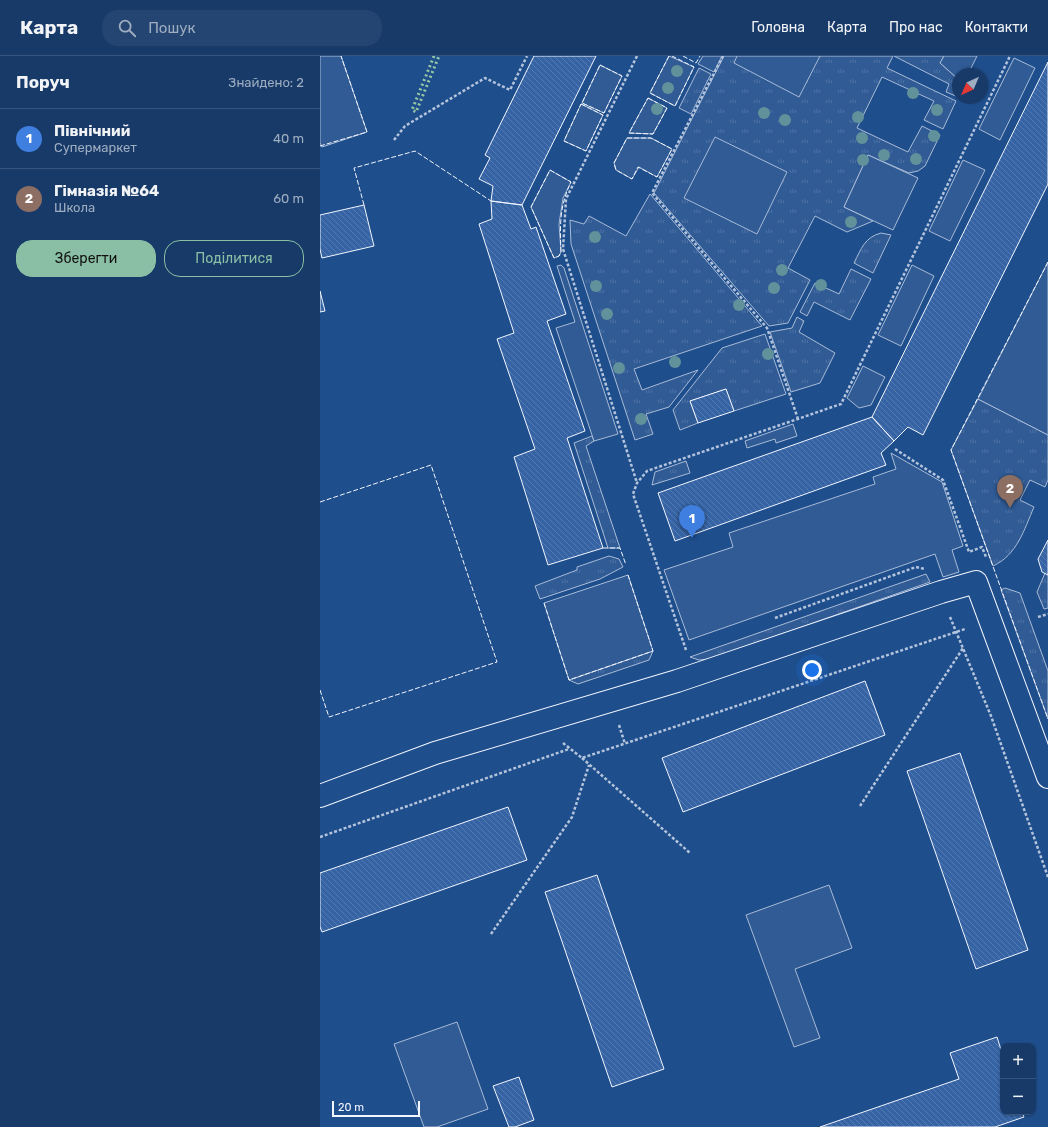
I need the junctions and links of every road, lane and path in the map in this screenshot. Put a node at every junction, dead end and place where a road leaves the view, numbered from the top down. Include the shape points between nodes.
1 (527, 56) edge
2 (637, 56) edge
3 (723, 56) edge
4 (1010, 56) edge
5 (394, 140) dead end
6 (798, 419) junction
7 (895, 449) dead end
8 (637, 483) junction
9 (987, 562) dead end
10 (928, 570) dead end
11 (948, 612) dead end
12 (1048, 614) edge
13 (1038, 617) dead end
14 (768, 620) dead end
15 (957, 632) junction
16 (693, 647) dead end
17 (963, 648) junction
18 (537, 721) junction
19 (569, 748) junction
20 (582, 758) junction
21 (589, 765) junction
22 (1048, 777) edge
23 (320, 796) edge
24 (860, 806) dead end
25 (320, 837) edge
26 (690, 853) dead end
27 (1048, 877) edge
28 (491, 934) dead end

1 - 5 path via 510,90 485,78 405,126
2 - 8 path via 566,199 563,249
3 - 6 path via 652,193 767,328
4 - 6 path via 841,404
6 - 8 path via 647,472
7 - 9 path via 943,480 969,552 982,547
8 - 16 path via 633,494 635,502 686,650
10 - 14 path via 916,567
11 - 15 path
12 - 13 path
15 - 17 path
15 - 20 path
17 - 24 path
17 - 27 path via 991,716
18 - 19 path
18 - 22 lane via 677,681 976,582
18 - 23 lane via 435,752
19 - 20 path
19 - 25 path
20 - 21 path
21 - 26 path
21 - 28 path via 572,817

